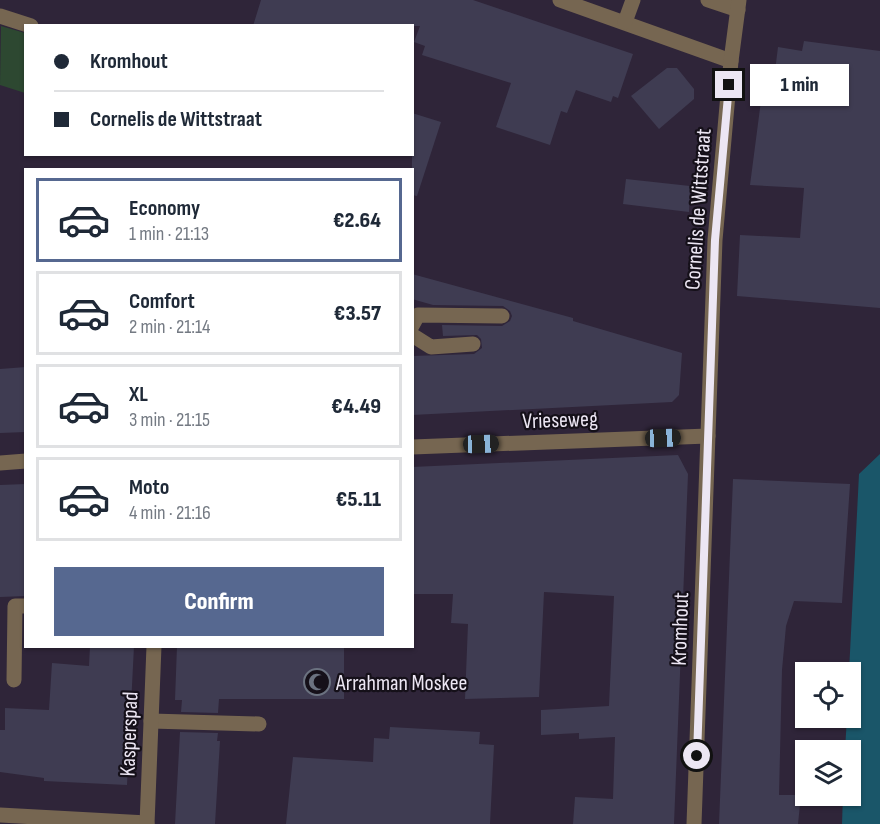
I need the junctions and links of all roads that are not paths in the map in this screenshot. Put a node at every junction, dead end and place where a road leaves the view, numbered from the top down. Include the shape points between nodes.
1 (560, 0) edge
2 (633, 0) edge
3 (708, 0) edge
4 (739, 5) edge
5 (0, 16) edge
6 (625, 22) junction
7 (25, 24) edge
8 (731, 61) junction
9 (502, 316) dead end
10 (415, 320) edge
11 (414, 336) edge
12 (473, 344) dead end
13 (708, 436) junction
14 (414, 447) edge
15 (24, 461) edge
16 (0, 463) edge
17 (24, 606) edge
18 (154, 648) edge
19 (14, 680) dead end
20 (151, 721) junction
21 (259, 724) dead end
22 (0, 815) edge
23 (147, 824) edge
24 (694, 824) edge

1 - 6 street
2 - 6 street
3 - 4 street
4 - 8 street, Cornelis de Wittstraat
5 - 7 street
6 - 8 street
8 - 13 street, Cornelis de Wittstraat via 715,240
9 - 10 street
11 - 12 street via 431,347
13 - 14 street, Vrieseweg
13 - 24 street, Kromhout
15 - 16 street
17 - 19 street via 15,606
18 - 20 street, Kasperspad
20 - 21 street
20 - 23 street, Kasperspad
22 - 23 street

